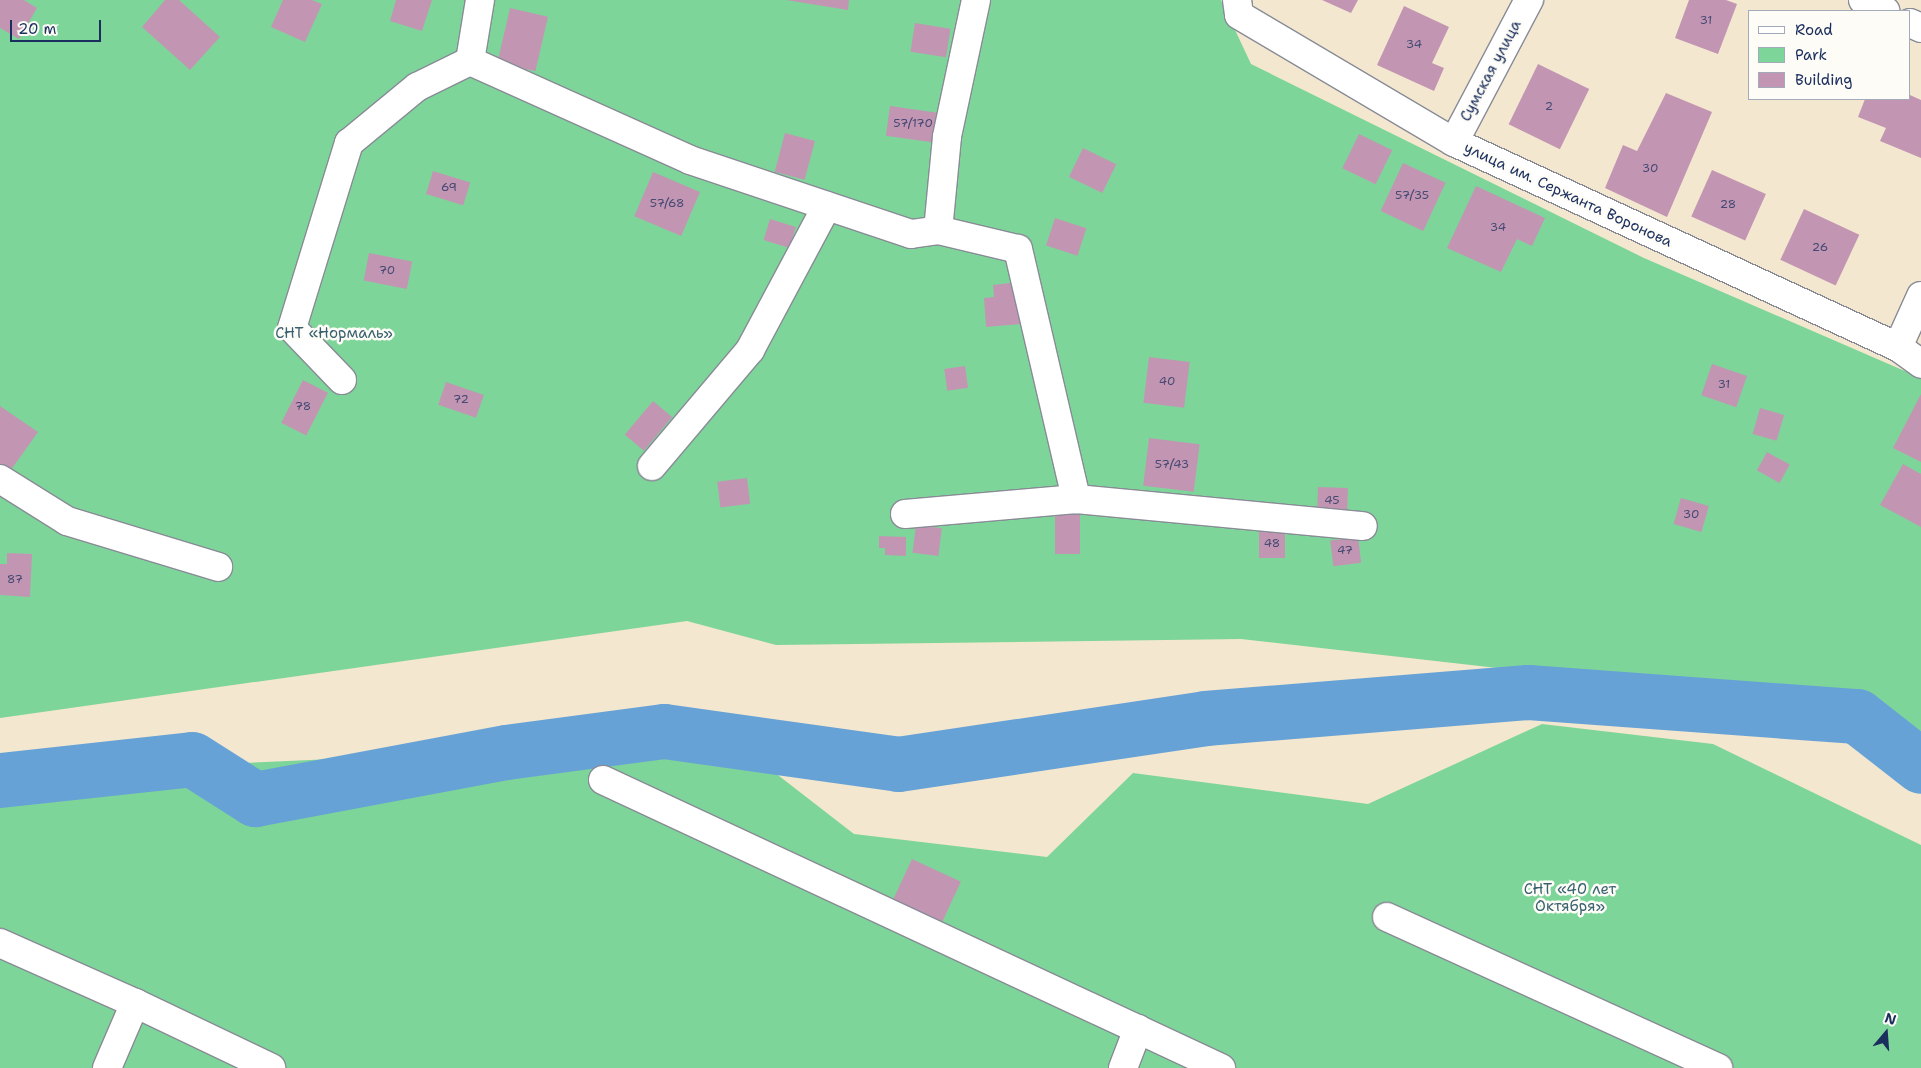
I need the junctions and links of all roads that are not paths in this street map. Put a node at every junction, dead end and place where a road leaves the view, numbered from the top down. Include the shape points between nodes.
1 (480, 0) edge
2 (976, 0) edge
3 (1237, 0) edge
4 (1529, 0) edge
5 (1863, 0) edge
6 (1884, 10) edge
7 (470, 61) junction
8 (1454, 142) junction
9 (826, 206) junction
10 (938, 230) junction
11 (1921, 296) edge
12 (1898, 347) junction
13 (1921, 364) edge
14 (342, 380) dead end
15 (652, 466) dead end
16 (0, 479) edge
17 (1076, 499) junction
18 (905, 514) dead end
19 (1363, 526) dead end
20 (218, 567) dead end
21 (602, 780) dead end
22 (1387, 916) dead end
23 (0, 943) edge
24 (135, 1003) junction
25 (1138, 1029) junction
26 (107, 1068) edge
27 (271, 1068) edge
28 (1123, 1068) edge
29 (1221, 1068) edge
30 (1718, 1068) edge

1 - 7 street
2 - 10 street via 947,137
3 - 8 street, улица им. Сержанта Воронова via 1238,15
4 - 8 street, Сумская улица
5 - 6 street
7 - 9 street via 690,160
7 - 14 street via 417,86 349,143 292,328
8 - 12 street, улица им. Сержанта Воронова
9 - 10 street via 911,234
9 - 15 street via 750,350
10 - 17 street via 1018,249
11 - 12 street
12 - 13 street, улица им. Сержанта Воронова
16 - 20 street via 67,521
17 - 18 street
17 - 19 street
21 - 25 street
22 - 30 street
23 - 24 street
24 - 26 street
24 - 27 street
25 - 28 street
25 - 29 street

